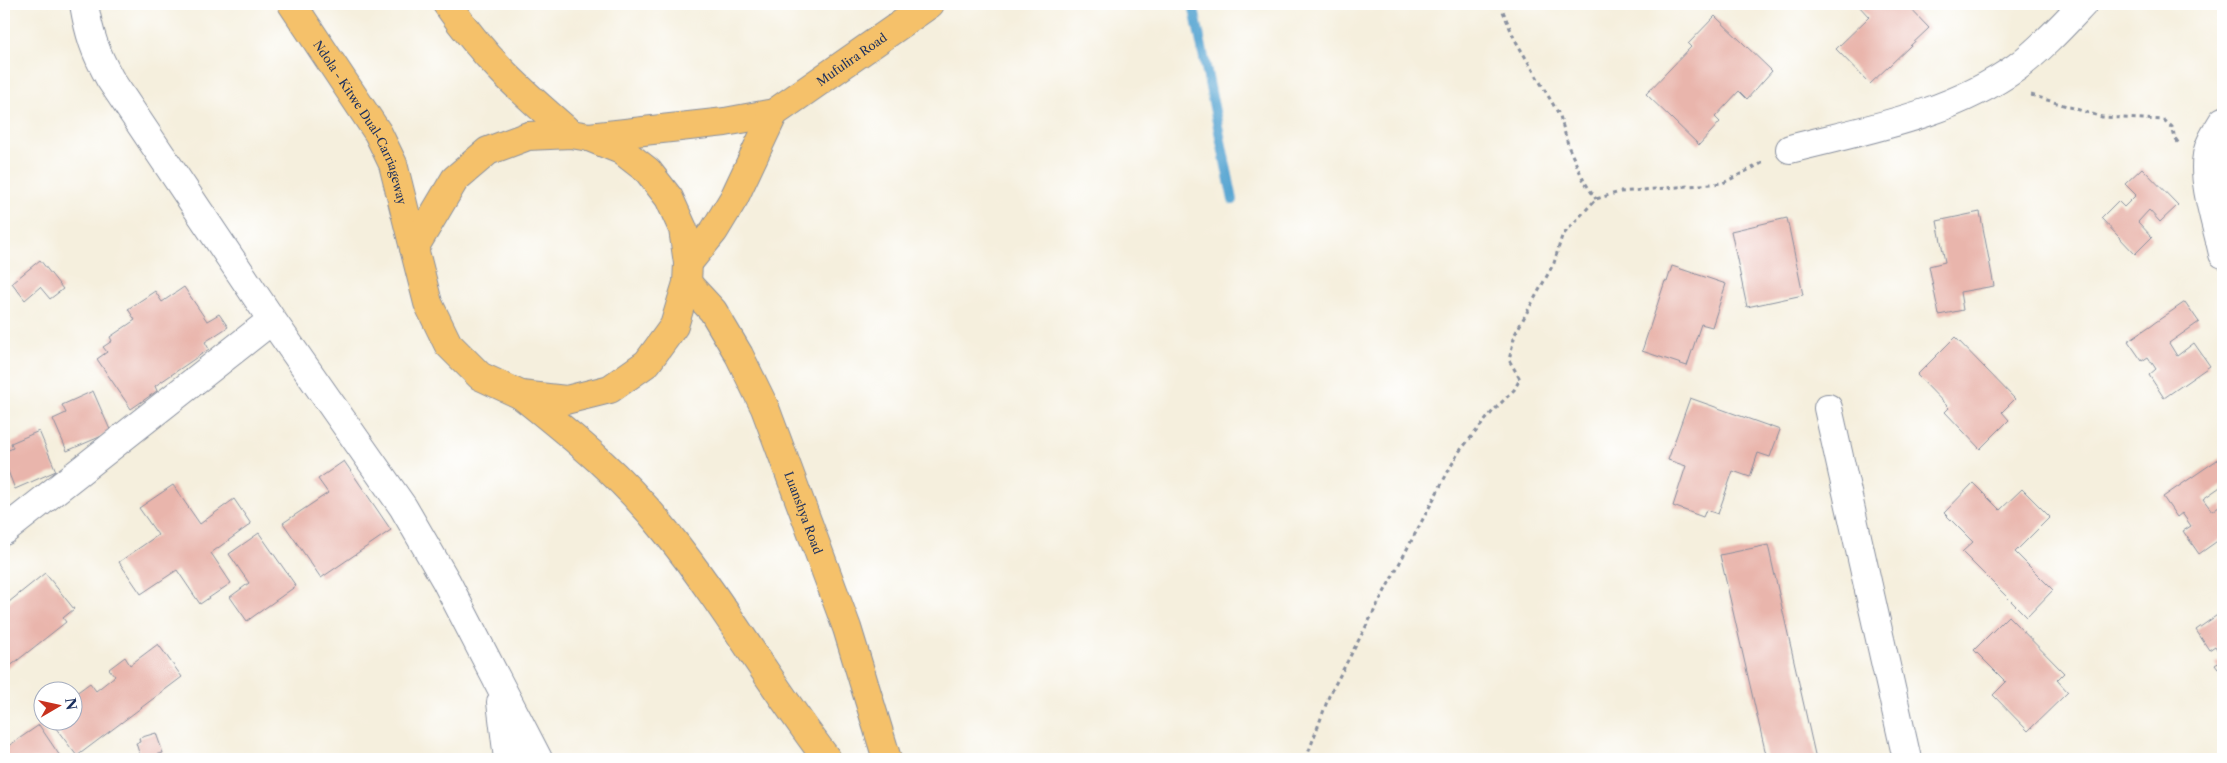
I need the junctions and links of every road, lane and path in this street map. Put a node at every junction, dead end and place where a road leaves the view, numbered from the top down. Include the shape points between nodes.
1 (84, 4) edge
2 (292, 4) edge
3 (446, 4) edge
4 (930, 4) edge
5 (1500, 4) edge
6 (2083, 4) edge
7 (1986, 85) junction
8 (774, 113) junction
9 (2223, 121) edge
10 (580, 135) junction
11 (1790, 149) joint
12 (2207, 155) junction
13 (1596, 199) junction
14 (414, 248) junction
15 (2223, 254) edge
16 (688, 273) junction
17 (272, 320) junction
18 (521, 395) junction
19 (1828, 408) dead end
20 (4, 530) edge
21 (498, 686) junction
22 (508, 759) edge
23 (538, 759) edge
24 (827, 759) edge
25 (887, 759) edge
26 (1306, 759) edge
27 (1907, 759) edge

1 - 17 street via 96,54 110,79
2 - 14 main road, Ndola - Kitwe Dual-Carriageway via 378,134 393,164
3 - 10 main road via 487,57 516,87
4 - 8 main road, Mufulira Road
5 - 13 path via 1514,38 1560,116 1569,148
6 - 7 street via 2018,66
7 - 11 street via 1933,111
7 - 12 path via 2046,98 2102,117 2164,120 2172,127 2175,138 2184,149 2193,154
8 - 10 main road via 725,122
8 - 16 main road via 734,198
9 - 12 street
10 - 14 main road via 528,136 488,151 455,179
10 - 16 main road via 621,150 648,171 669,198 683,229
11 - 13 path via 1723,183 1620,192
12 - 15 street via 2206,174
13 - 26 path via 1562,236 1554,263 1515,334 1509,360 1520,379 1458,453 1329,696
14 - 18 main road, Ndola - Kitwe Dual-Carriageway via 428,303 448,344 480,376
16 - 18 main road via 674,326 647,363 610,389 566,400
16 - 25 main road, Luanshya Road via 740,355 764,408 847,628
17 - 20 street
17 - 21 street via 403,507 446,581
18 - 24 main road via 580,442 627,487 668,533 760,662 795,718
19 - 27 street
21 - 22 street
21 - 23 street

